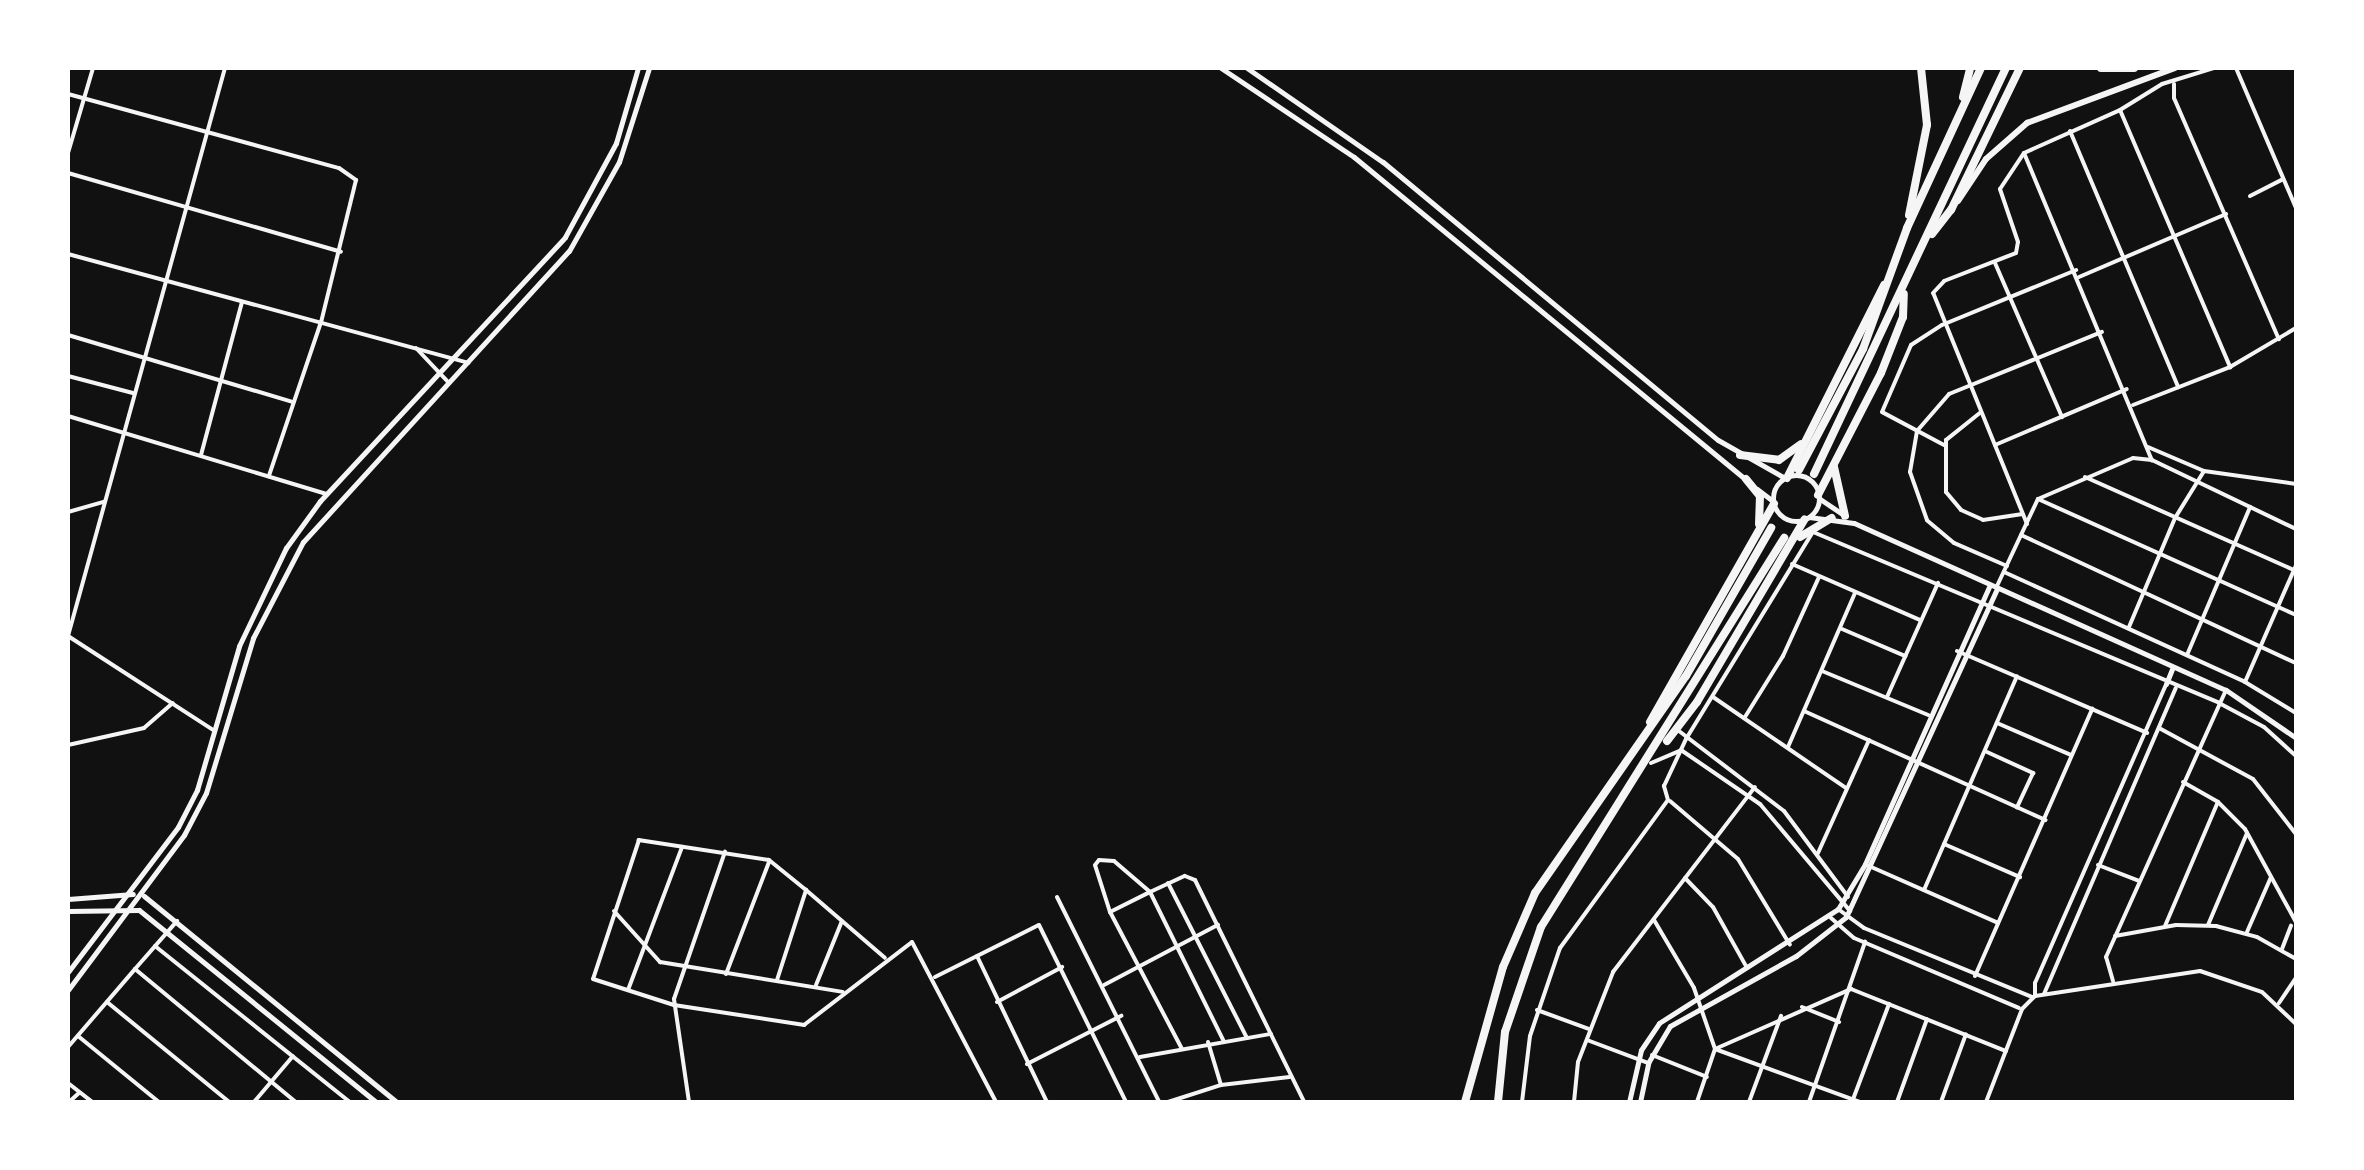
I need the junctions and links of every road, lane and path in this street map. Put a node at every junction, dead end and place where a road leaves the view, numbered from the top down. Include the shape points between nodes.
1 (92, 68) edge
2 (225, 68) edge
3 (638, 68) edge
4 (649, 68) edge
5 (1221, 68) edge
6 (1247, 68) edge
7 (1921, 68) edge
8 (1970, 68) edge
9 (1981, 68) edge
10 (2006, 68) edge
11 (2020, 68) edge
12 (2100, 68) edge
13 (2134, 68) edge
14 (2174, 68) edge
15 (2214, 68) edge
16 (2236, 68) edge
17 (2174, 84) junction
18 (68, 94) edge
19 (84, 98) junction
20 (1963, 104) junction
21 (2120, 110) junction
22 (2070, 131) junction
23 (206, 132) junction
24 (2024, 152) junction
25 (68, 153) edge
26 (68, 174) edge
27 (2284, 180) junction
28 (2296, 186) edge
29 (2288, 189) junction
30 (2250, 196) dead end
31 (185, 208) junction
32 (2296, 208) edge
33 (1951, 210) junction
34 (2226, 214) junction
35 (1907, 228) junction
36 (2172, 237) junction
37 (1926, 241) junction
38 (342, 252) junction
39 (68, 254) edge
40 (2122, 259) junction
41 (1995, 263) junction
42 (1891, 273) junction
43 (2077, 274) junction
44 (165, 281) junction
45 (1904, 290) junction
46 (2011, 297) junction
47 (242, 302) junction
48 (321, 322) junction
49 (1942, 325) junction
50 (2296, 328) edge
51 (2102, 332) junction
52 (68, 335) edge
53 (2280, 338) junction
54 (416, 348) junction
55 (143, 356) junction
56 (457, 357) junction
57 (2037, 359) junction
58 (468, 364) junction
59 (2230, 367) junction
60 (68, 376) edge
61 (438, 377) junction
62 (219, 380) junction
63 (448, 384) junction
64 (1969, 386) junction
65 (2178, 387) junction
66 (2126, 389) junction
67 (133, 393) junction
68 (294, 403) junction
69 (2133, 405) junction
70 (1981, 412) junction
71 (68, 416) edge
72 (2062, 418) junction
73 (1917, 431) junction
74 (123, 432) junction
75 (1804, 441) junction
76 (1944, 444) junction
77 (1995, 445) junction
78 (2146, 446) junction
79 (201, 455) junction
80 (1740, 455) junction
81 (2152, 460) junction
82 (1834, 461) junction
83 (1799, 470) dead end
84 (2204, 471) junction
85 (1814, 474) dead end
86 (269, 476) junction
87 (2085, 476) junction
88 (1786, 478) junction
89 (1746, 480) junction
90 (2195, 482) junction
91 (2296, 484) edge
92 (327, 494) junction
93 (1819, 496) junction
94 (2038, 500) junction
95 (104, 502) junction
96 (1774, 503) junction
97 (2250, 508) junction
98 (68, 512) edge
99 (2023, 514) junction
100 (1845, 516) junction
101 (1807, 518) junction
102 (1832, 518) junction
103 (2175, 518) junction
104 (1854, 523) junction
105 (2027, 524) junction
106 (1758, 527) junction
107 (1772, 528) dead end
108 (2296, 529) edge
109 (2022, 535) junction
110 (1784, 538) dead end
111 (2234, 544) junction
112 (1791, 548) junction
113 (2160, 553) junction
114 (1792, 564) junction
115 (2005, 569) junction
116 (2296, 569) edge
117 (1819, 577) junction
118 (2220, 578) junction
119 (1938, 582) junction
120 (1993, 586) junction
121 (2145, 590) junction
122 (1855, 593) junction
123 (1982, 599) junction
124 (1989, 603) junction
125 (2279, 604) junction
126 (2296, 615) edge
127 (2204, 616) junction
128 (1920, 620) junction
129 (2129, 627) junction
130 (1842, 629) junction
131 (68, 636) edge
132 (2262, 644) junction
133 (1957, 651) junction
134 (1966, 654) junction
135 (1904, 656) junction
136 (2186, 656) junction
137 (2296, 663) edge
138 (2173, 667) junction
139 (1822, 672) junction
140 (2017, 676) junction
141 (2245, 682) junction
142 (2166, 684) junction
143 (2176, 688) junction
144 (2226, 690) junction
145 (1713, 696) junction
146 (1887, 697) junction
147 (173, 703) junction
148 (2220, 703) junction
149 (2092, 709) junction
150 (1804, 710) junction
151 (2296, 712) edge
152 (1928, 715) junction
153 (1745, 717) junction
154 (1997, 722) junction
155 (1678, 726) junction
156 (2159, 728) junction
157 (215, 731) junction
158 (2147, 732) junction
159 (2296, 738) edge
160 (1686, 739) junction
161 (1869, 740) junction
162 (68, 746) edge
163 (1636, 747) junction
164 (1788, 747) junction
165 (2199, 747) junction
166 (1681, 750) junction
167 (1985, 751) junction
168 (2072, 755) junction
169 (2296, 756) edge
170 (1910, 759) junction
171 (1651, 763) junction
172 (1919, 763) junction
173 (1635, 779) junction
174 (2183, 782) junction
175 (1970, 784) junction
176 (1755, 787) junction
177 (1846, 788) junction
178 (1748, 796) junction
179 (1668, 800) junction
180 (2218, 802) junction
181 (2017, 808) junction
182 (2045, 820) junction
183 (2247, 832) junction
184 (2296, 834) edge
185 (1717, 837) junction
186 (1944, 844) junction
187 (682, 847) junction
188 (2095, 847) junction
189 (2104, 851) junction
190 (726, 852) junction
191 (1818, 853) junction
192 (770, 860) junction
193 (2098, 865) junction
194 (1868, 866) junction
195 (2271, 876) junction
196 (1684, 878) junction
197 (2020, 878) junction
198 (2139, 882) junction
199 (1168, 884) junction
200 (806, 890) junction
201 (1924, 890) junction
202 (1150, 892) junction
203 (132, 894) junction
204 (1846, 895) junction
205 (144, 896) junction
206 (1056, 897) dead end
207 (68, 898) edge
208 (1854, 904) junction
209 (1839, 906) junction
210 (122, 907) junction
211 (134, 908) junction
212 (68, 910) edge
213 (614, 910) junction
214 (1110, 912) junction
215 (1848, 914) junction
216 (1831, 918) junction
217 (1653, 919) junction
218 (178, 921) junction
219 (842, 921) junction
220 (2294, 923) edge
221 (1999, 924) junction
222 (1218, 925) junction
223 (2208, 925) junction
224 (1839, 926) junction
225 (2165, 926) junction
226 (166, 933) junction
227 (2246, 934) junction
228 (2115, 936) junction
229 (1194, 937) junction
230 (1865, 942) junction
231 (1790, 945) junction
232 (156, 946) junction
233 (1178, 946) junction
234 (2282, 949) junction
235 (644, 951) junction
236 (977, 956) junction
237 (885, 958) junction
238 (2296, 959) edge
239 (1141, 965) junction
240 (1746, 966) junction
241 (686, 967) junction
242 (1062, 967) junction
243 (135, 969) junction
244 (68, 972) edge
245 (726, 974) junction
246 (1975, 976) junction
247 (935, 977) junction
248 (2296, 978) edge
249 (777, 980) junction
250 (2113, 981) junction
251 (816, 985) junction
252 (1104, 985) junction
253 (1851, 989) junction
254 (68, 990) edge
255 (628, 990) junction
256 (845, 993) junction
257 (1695, 994) junction
258 (2044, 994) junction
259 (2033, 996) junction
260 (107, 1002) junction
261 (996, 1002) junction
262 (1889, 1004) junction
263 (2278, 1004) junction
264 (674, 1005) junction
265 (1698, 1006) junction
266 (1802, 1007) junction
267 (2022, 1009) junction
268 (1537, 1010) junction
269 (1121, 1016) junction
270 (1781, 1016) junction
271 (1927, 1019) junction
272 (1839, 1022) junction
273 (2296, 1024) edge
274 (1093, 1030) junction
275 (1589, 1030) junction
276 (1271, 1034) junction
277 (1966, 1034) junction
278 (78, 1036) junction
279 (1247, 1038) junction
280 (1223, 1040) junction
281 (1586, 1040) junction
282 (1208, 1041) junction
283 (68, 1047) edge
284 (1182, 1049) junction
285 (1715, 1049) junction
286 (2006, 1050) junction
287 (1652, 1055) junction
288 (293, 1056) junction
289 (1140, 1056) junction
290 (1638, 1059) junction
291 (1648, 1063) junction
292 (1027, 1064) junction
293 (1763, 1067) junction
294 (1290, 1077) junction
295 (1708, 1077) junction
296 (272, 1083) junction
297 (68, 1084) edge
298 (1221, 1085) junction
299 (1816, 1086) junction
300 (79, 1093) junction
301 (1194, 1100) edge
302 (1852, 1101) edge
303 (69, 1102) edge
304 (92, 1102) edge
305 (159, 1102) edge
306 (228, 1102) edge
307 (254, 1102) edge
308 (296, 1102) edge
309 (350, 1102) edge
310 (376, 1102) edge
311 (397, 1102) edge
312 (689, 1102) edge
313 (996, 1102) edge
314 (1047, 1102) edge
315 (1126, 1102) edge
316 (1159, 1102) edge
317 (1168, 1102) edge
318 (1304, 1102) edge
319 (1465, 1102) edge
320 (1498, 1102) edge
321 (1522, 1102) edge
322 (1574, 1102) edge
323 (1630, 1102) edge
324 (1640, 1102) edge
325 (1698, 1102) edge
326 (1749, 1102) edge
327 (1809, 1102) edge
328 (1860, 1102) edge
329 (1897, 1102) edge
330 (1941, 1102) edge
331 (1986, 1102) edge

1 - 19 street
2 - 23 street
3 - 56 main road via 616,143 565,238
4 - 58 main road via 618,162 577,237 544,284
5 - 89 main road via 1354,157
6 - 80 main road via 1371,152
7 - 35 highway via 1927,125
8 - 20 highway
9 - 20 highway
10 - 37 highway
11 - 33 highway
12 - 13 highway
14 - 33 highway via 2027,123 1986,159
15 - 17 street
16 - 27 street
17 - 21 street via 2162,84
17 - 34 street
18 - 19 street
19 - 23 street
19 - 25 street
20 - 35 highway
21 - 22 street
21 - 36 street
22 - 24 street
22 - 40 street
23 - 31 street
23 - 38 street via 353,175 357,195
24 - 41 street via 2000,189 2018,250
24 - 43 street
26 - 31 street
27 - 29 street
27 - 30 street
28 - 29 street
29 - 32 street
31 - 38 street
31 - 44 street
33 - 37 highway
34 - 36 street
34 - 53 street
35 - 42 highway
36 - 40 street
36 - 59 street
37 - 45 highway
38 - 48 street
39 - 44 street
40 - 43 street
40 - 65 street
41 - 46 street
41 - 49 street via 1938,285 1932,298
42 - 75 highway
42 - 83 highway via 1863,349
43 - 46 street
43 - 51 street
44 - 47 street
44 - 55 street
45 - 82 highway via 1900,325
45 - 85 highway
46 - 49 street
46 - 57 street
47 - 48 street
47 - 62 street
48 - 54 street
48 - 68 street
49 - 64 street
49 - 73 street via 1911,345 1883,404 1886,418
50 - 53 street
51 - 57 street
51 - 66 street
52 - 55 street
53 - 59 street
54 - 56 street
54 - 61 street
55 - 62 street
55 - 67 street
56 - 58 street
56 - 61 main road
57 - 64 street
57 - 72 street
58 - 63 main road
59 - 65 street
60 - 67 street
61 - 63 street
61 - 92 main road
62 - 68 street
62 - 79 street
63 - 205 main road via 336,499 274,591 206,793
64 - 70 street
64 - 73 street via 1932,406
65 - 69 street
66 - 69 street
66 - 72 street
67 - 74 street
68 - 86 street
69 - 78 street
70 - 76 street
70 - 77 street
71 - 74 street
72 - 77 street
73 - 76 street
73 - 115 street via 1910,472 1927,520 1954,543
74 - 79 street
74 - 95 street
75 - 80 highway via 1779,460
75 - 88 highway
76 - 99 street via 1942,477 1961,510 1993,522
77 - 99 street
78 - 81 street
78 - 84 street
79 - 86 street
80 - 88 main road
81 - 87 street via 2126,459
81 - 90 street
82 - 93 highway
82 - 100 highway
84 - 90 street
84 - 91 street
86 - 92 street
87 - 94 street
87 - 103 street
88 - 93 main road via 1807,479
88 - 96 main road
89 - 96 main road
89 - 106 highway via 1760,496
90 - 97 street
90 - 103 street
92 - 157 main road via 264,586 238,646
93 - 100 main road
93 - 101 main road
94 - 105 street
94 - 113 street
95 - 98 street
95 - 131 street
96 - 101 main road via 1783,517
96 - 106 highway
97 - 108 street
97 - 111 street
99 - 105 street
100 - 104 main road
101 - 102 main road
101 - 112 highway
102 - 104 main road
102 - 112 highway via 1812,524
103 - 111 street
103 - 113 street
104 - 120 main road
105 - 109 street
106 - 163 highway
107 - 163 highway
109 - 115 street
109 - 121 street
110 - 173 highway
111 - 116 street
111 - 118 street
112 - 155 highway
113 - 118 street
113 - 121 street
114 - 117 street
114 - 119 street via 1819,531
114 - 145 street
115 - 120 street
115 - 129 street
116 - 125 street
117 - 122 street
117 - 153 street via 1783,656
118 - 125 street
118 - 127 street
119 - 123 street
119 - 128 street
120 - 123 main road
120 - 124 main road
120 - 138 main road
121 - 127 street
121 - 129 street
122 - 128 street
122 - 130 street
123 - 124 street
123 - 133 main road
124 - 134 main road
124 - 142 street
125 - 126 street
125 - 132 street
127 - 132 street
127 - 136 street
128 - 135 street
129 - 136 street
130 - 135 street
130 - 139 street
131 - 147 street
132 - 137 street
132 - 141 street
133 - 134 street
133 - 152 main road
134 - 140 street
134 - 172 main road
135 - 146 street
136 - 141 street
138 - 142 main road
138 - 144 main road
139 - 146 street
139 - 150 street
140 - 149 street
140 - 154 street
141 - 151 street
142 - 143 street
142 - 158 street
143 - 148 street
143 - 156 street
144 - 148 street
144 - 159 main road
145 - 153 street
145 - 160 street
146 - 152 street
147 - 157 street
147 - 162 street via 144,728
148 - 165 street
148 - 169 street via 2264,727
149 - 158 street
149 - 168 street
150 - 161 street
150 - 164 street
152 - 170 main road
153 - 164 street
154 - 167 street
154 - 168 street
155 - 160 street
155 - 171 highway
156 - 165 street
156 - 189 street
157 - 203 main road via 190,802
158 - 188 street
160 - 166 street
160 - 176 street
161 - 170 street
161 - 177 street
163 - 319 highway via 1535,893 1503,967
164 - 177 street
165 - 174 street
165 - 184 street via 2253,779
166 - 171 street
166 - 178 street
166 - 179 street via 1664,786
167 - 175 street
167 - 181 street via 2032,773
168 - 182 street
170 - 172 street
170 - 194 main road
171 - 173 highway
172 - 175 street
172 - 194 main road
173 - 320 highway via 1566,880 1532,948 1505,1032
174 - 180 street
174 - 198 street
175 - 181 street
175 - 186 street
176 - 178 street
176 - 191 street
177 - 191 street
178 - 185 street
178 - 209 street via 1794,837
179 - 185 street
179 - 268 street via 1570,931
180 - 183 street
180 - 225 street
181 - 182 street
182 - 197 street
183 - 195 street
183 - 223 street
185 - 196 street
185 - 231 street via 1763,894
186 - 197 street
186 - 201 street
187 - 190 street
187 - 213 street via 638,840
187 - 235 street
188 - 189 street
188 - 259 street
189 - 193 street
190 - 192 street
190 - 241 street
191 - 204 street
192 - 200 street
192 - 245 street
193 - 198 street
193 - 258 street
194 - 201 street
194 - 204 main road
194 - 208 main road
195 - 220 street
195 - 227 street
196 - 217 street
196 - 240 street via 1713,906
197 - 221 street
198 - 228 street
199 - 202 street
199 - 222 street via 1190,874
199 - 229 street
200 - 219 street
200 - 249 street
201 - 221 street
202 - 214 street
202 - 214 street via 1114,861 1100,860 1095,865
202 - 233 street
203 - 205 main road
203 - 207 main road
203 - 210 main road
204 - 208 street
204 - 209 main road
205 - 211 main road
205 - 218 main road
206 - 252 street
208 - 215 main road
209 - 215 street
209 - 216 main road
210 - 211 main road
210 - 212 main road
210 - 244 main road
211 - 226 main road
211 - 254 main road
213 - 235 street
213 - 255 street via 591,972 593,979
214 - 239 street
215 - 224 main road
215 - 246 street
216 - 224 street
216 - 231 main road
217 - 257 street
217 - 275 street via 1613,972
218 - 226 street
218 - 311 main road
219 - 237 street
219 - 251 street
220 - 234 street
221 - 246 street
222 - 229 street
222 - 276 street
223 - 225 street
223 - 227 street
224 - 230 street
224 - 265 main road
225 - 228 street
226 - 232 street
226 - 310 main road
227 - 234 street
228 - 250 street via 2106,956
229 - 233 street
229 - 279 street
230 - 253 street
230 - 267 street
231 - 240 main road
232 - 243 street
232 - 288 street
233 - 239 street
233 - 280 street
234 - 238 street
235 - 241 street
235 - 255 street
236 - 242 street via 1039,925
236 - 247 street
236 - 261 street
237 - 247 street via 912,942
237 - 256 street
239 - 252 street
239 - 284 street
240 - 257 main road
241 - 245 street
241 - 264 street
242 - 261 street
242 - 274 street
243 - 260 street
243 - 296 street
245 - 249 street
246 - 259 street
247 - 313 street
248 - 263 street
249 - 251 street
250 - 258 street
250 - 263 street via 2200,971 2247,984
251 - 256 street
252 - 269 street
253 - 262 street
253 - 266 street
253 - 272 street
255 - 264 street
256 - 264 street via 804,1025
257 - 265 street
257 - 290 main road via 1659,1023
258 - 259 street
259 - 267 street
260 - 278 street
260 - 306 street
261 - 292 street
262 - 271 street
262 - 302 street
263 - 273 street
264 - 312 street
265 - 285 street
265 - 287 main road via 1670,1026
266 - 270 street
266 - 272 street
267 - 286 street
268 - 275 street
268 - 321 street
269 - 274 street
269 - 289 street
270 - 285 street
270 - 293 street
271 - 277 street
271 - 329 street
272 - 299 street
274 - 292 street
274 - 315 street
275 - 281 street
276 - 279 street
276 - 294 street
277 - 286 street
277 - 330 street
278 - 283 street
278 - 305 street
279 - 280 street
280 - 282 street
281 - 290 street
281 - 322 street
282 - 284 street
282 - 298 street
284 - 289 street
285 - 293 street
285 - 295 street
286 - 331 street
287 - 291 main road
287 - 295 street
288 - 296 street
288 - 309 street
289 - 316 street
290 - 291 street
290 - 323 main road
291 - 324 main road
292 - 314 street
293 - 299 street
293 - 326 street
294 - 298 street
294 - 318 street
295 - 325 street
296 - 307 street
296 - 308 street
297 - 300 street
298 - 301 street
299 - 302 street
299 - 327 street
300 - 303 street
300 - 304 street
301 - 317 street
302 - 328 street

